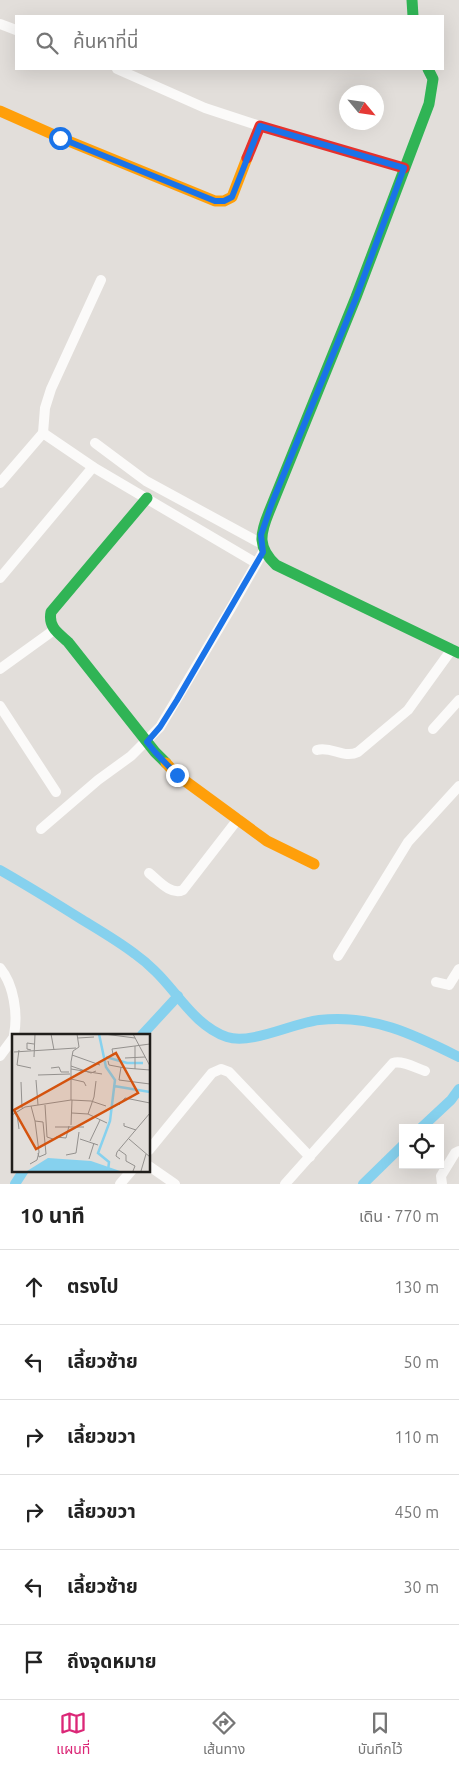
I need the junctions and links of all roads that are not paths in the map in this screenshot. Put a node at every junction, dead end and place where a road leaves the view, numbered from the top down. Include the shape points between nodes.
1 (410, 1) edge
2 (413, 15) edge
3 (0, 24) edge
4 (15, 30) edge
5 (119, 70) edge
6 (428, 70) edge
7 (0, 111) edge
8 (260, 126) junction
9 (404, 168) junction
10 (101, 280) dead end
11 (43, 433) junction
12 (95, 443) dead end
13 (93, 467) junction
14 (0, 483) edge
15 (147, 498) junction
16 (262, 548) junction
17 (256, 562) junction
18 (0, 578) edge
19 (54, 630) junction
20 (455, 651) edge
21 (0, 669) edge
22 (459, 700) edge
23 (0, 706) edge
24 (433, 729) dead end
25 (147, 742) junction
26 (317, 750) dead end
27 (459, 786) edge
28 (56, 792) dead end
29 (238, 819) junction
30 (41, 829) dead end
31 (314, 864) dead end
32 (149, 873) dead end
33 (338, 956) dead end
34 (0, 968) edge
35 (459, 969) edge
36 (436, 982) dead end
37 (14, 1034) edge
38 (12, 1039) edge
39 (0, 1056) edge
40 (425, 1070) dead end
41 (150, 1149) edge
42 (459, 1151) edge
43 (310, 1157) junction
44 (150, 1167) edge
45 (130, 1172) edge
46 (120, 1184) edge
47 (176, 1184) edge
48 (285, 1184) edge
49 (442, 1184) edge

1 - 2 street
3 - 4 street
5 - 8 street via 205,108
6 - 9 street via 433,79 429,104
7 - 8 street via 215,201 232,197
8 - 9 street
9 - 16 street via 356,298 272,503 263,528
10 - 11 street via 44,408
11 - 13 street
11 - 14 street
12 - 16 street via 146,481
13 - 15 street
13 - 18 street
15 - 17 street
15 - 19 street via 51,612 49,618
16 - 17 street
16 - 20 street via 276,565
17 - 25 street via 177,700
19 - 21 street
19 - 25 street via 68,642
20 - 26 street via 408,710 358,752 349,755 324,748
22 - 24 street
23 - 28 street
25 - 29 street via 177,775
25 - 30 street
27 - 33 street via 408,842
29 - 31 street via 267,841
29 - 32 street via 183,890 173,891
34 - 37 street via 10,988
35 - 36 street via 449,985
38 - 39 street
40 - 43 street via 400,1062 392,1063
41 - 43 street via 212,1073 221,1069 229,1072
42 - 49 street via 441,1176
43 - 48 street
44 - 47 street
45 - 46 street

